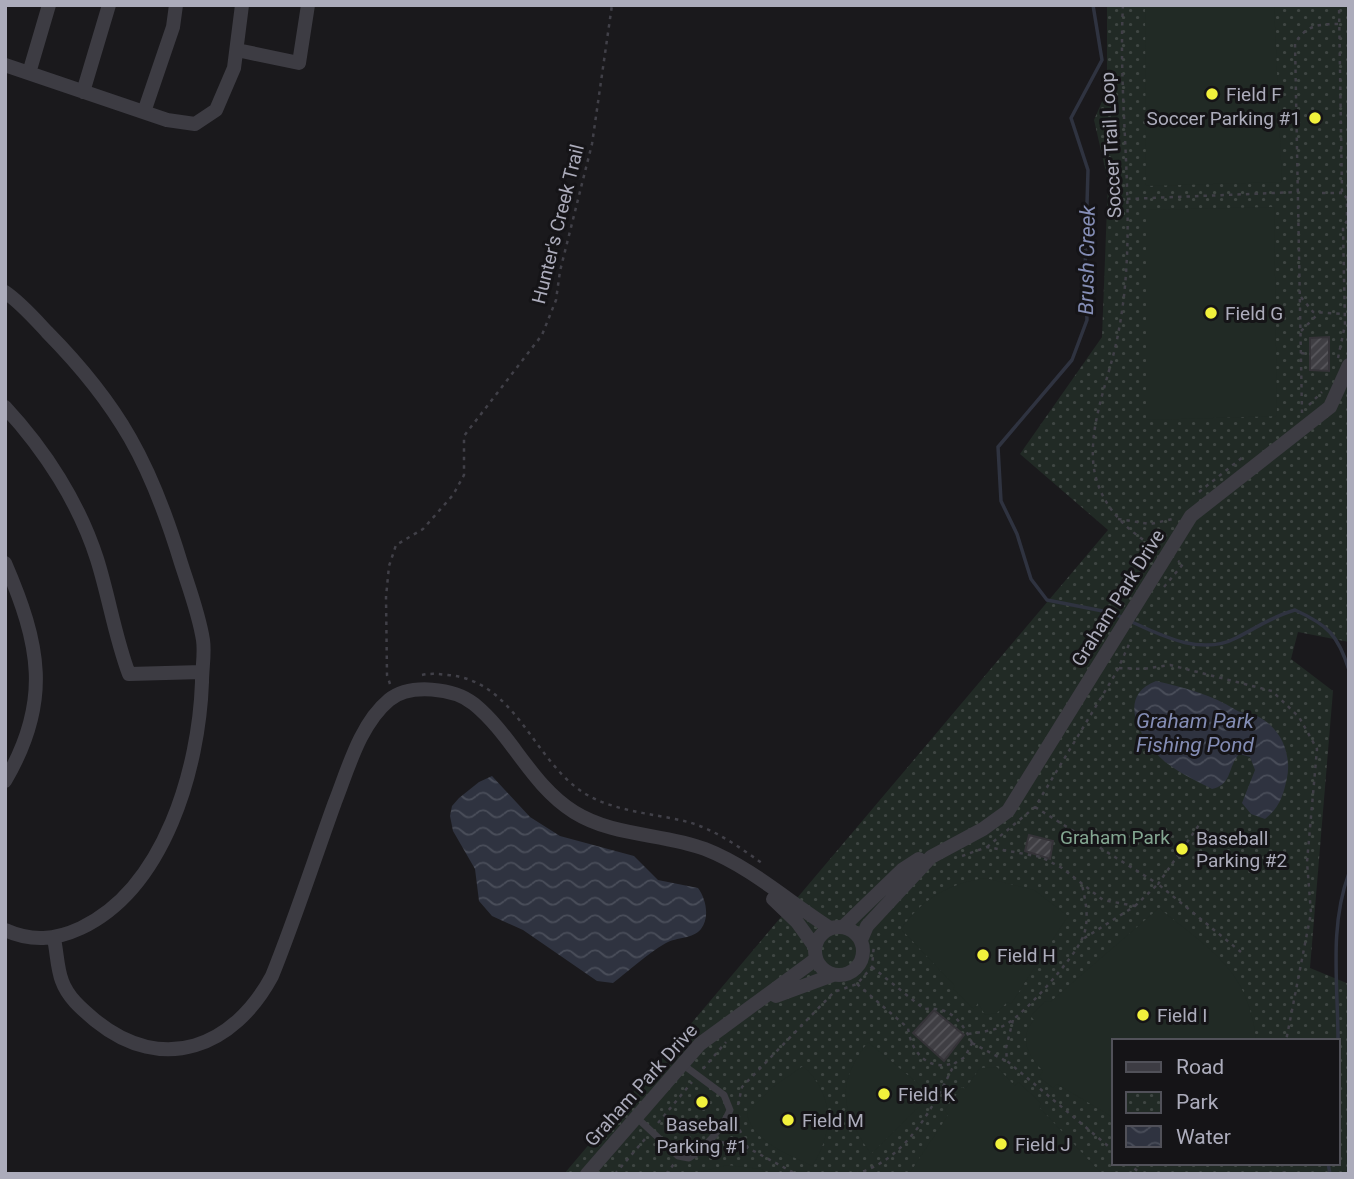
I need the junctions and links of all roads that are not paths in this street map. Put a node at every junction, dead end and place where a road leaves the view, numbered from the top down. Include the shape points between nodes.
1 (49, 5) edge
2 (109, 5) edge
3 (176, 5) edge
4 (242, 5) edge
5 (308, 5) edge
6 (237, 50) junction
7 (5, 65) edge
8 (29, 73) junction
9 (83, 92) junction
10 (144, 112) junction
11 (5, 292) edge
12 (1343, 363) edge
13 (5, 407) edge
14 (5, 563) edge
15 (202, 672) junction
16 (5, 781) edge
17 (931, 857) junction
18 (741, 869) junction
19 (837, 927) junction
20 (5, 930) edge
21 (868, 935) junction
22 (54, 939) junction
23 (816, 953) junction
24 (833, 975) junction
25 (761, 1002) junction
26 (681, 1063) junction
27 (635, 1116) junction
28 (587, 1174) edge

1 - 8 street
2 - 9 street
3 - 10 street
4 - 6 street
5 - 6 street via 299,63
6 - 10 street via 216,110 195,124
7 - 8 street
8 - 9 street
9 - 10 street
11 - 15 street via 96,383 131,435 167,518 186,579 203,641
12 - 17 street, Graham Park Drive via 1330,407 1191,516 1135,606 1128,631 1008,811
13 - 15 street via 52,467 77,509 96,556 129,674
14 - 16 street via 34,645 38,684 32,726
15 - 22 street via 201,716 189,772 153,861 132,889 99,919
17 - 19 street, Graham Park Drive via 917,859 902,870
17 - 21 street, Graham Park Drive
18 - 19 street
18 - 22 street via 688,843 625,832 576,814 526,768 473,704 440,691 416,691 391,699 372,719 352,760 272,976 258,1002 219,1036 200,1045 164,1050 145,1048 104,1027 77,1006 62,981
18 - 23 street via 797,922
19 - 21 street
19 - 23 street, Graham Park Drive via 823,932
20 - 22 street via 33,939
21 - 24 street, Graham Park Drive via 858,966 847,974
23 - 24 street via 823,969
23 - 25 street, Graham Park Drive
24 - 25 street, Graham Park Drive
25 - 26 street, Graham Park Drive via 726,1023
26 - 27 street, Graham Park Drive
26 - 27 lane via 728,1100 727,1119 689,1158 678,1156
27 - 28 street, Graham Park Drive

